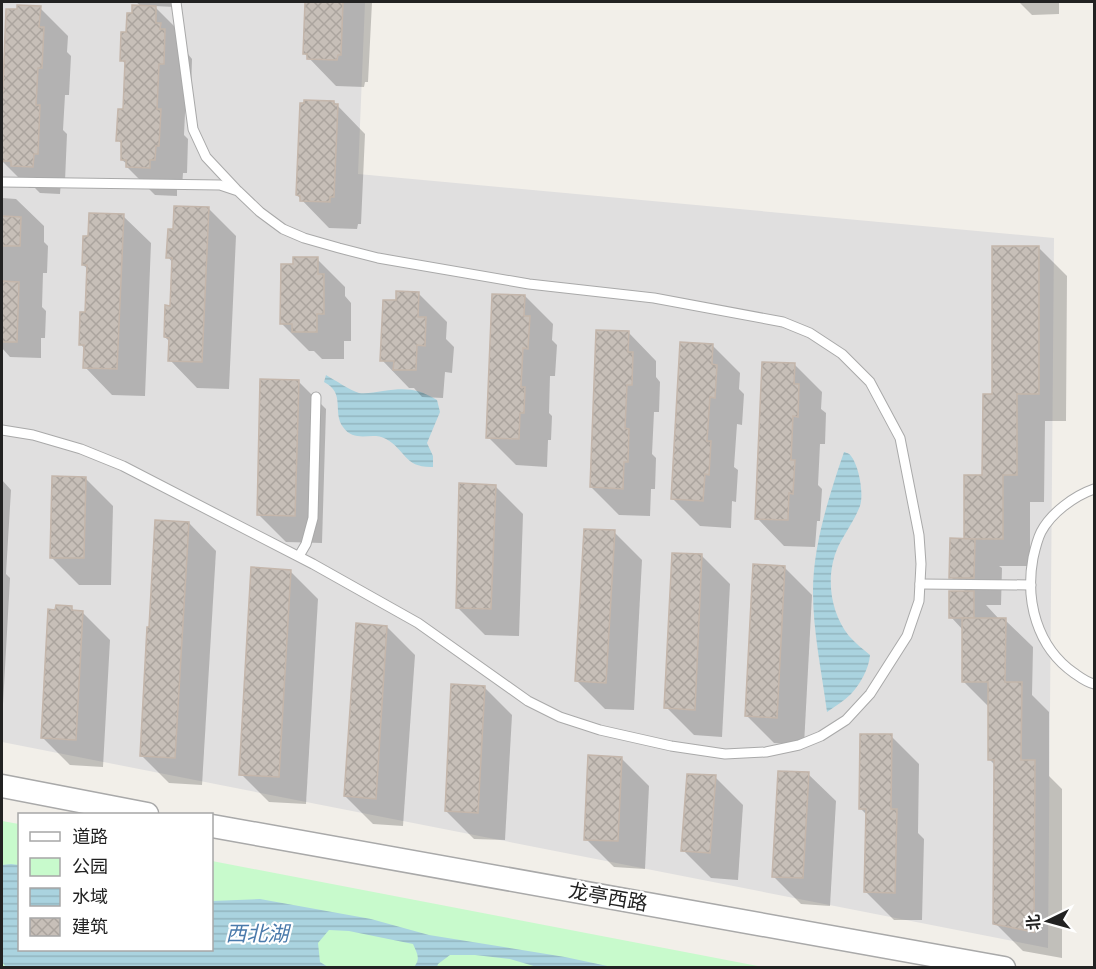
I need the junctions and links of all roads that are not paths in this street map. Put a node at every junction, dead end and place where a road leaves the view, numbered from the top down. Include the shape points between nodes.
1 (176, 2) edge
2 (2, 182) edge
3 (238, 191) junction
4 (316, 396) dead end
5 (2, 430) edge
6 (1095, 489) edge
7 (299, 556) junction
8 (920, 584) junction
9 (1031, 585) junction
10 (1095, 684) edge
11 (2, 786) edge
12 (142, 813) edge
13 (213, 826) edge
14 (1004, 968) edge

1 - 3 lane via 194,129 206,157
2 - 3 lane via 220,185
3 - 8 lane via 282,229 378,258 529,284 654,298 783,322 810,333 842,354 870,382 900,438 920,535
4 - 7 lane via 313,518
5 - 7 lane via 81,449 123,466
6 - 9 lane via 1061,508 1042,530
7 - 8 lane via 418,622 528,701 560,717 671,746 726,754 799,745 846,720 870,694 907,636 919,601
8 - 9 lane
9 - 10 lane via 1037,624 1048,647 1062,665
11 - 12 street
13 - 14 street, 龙亭西路

